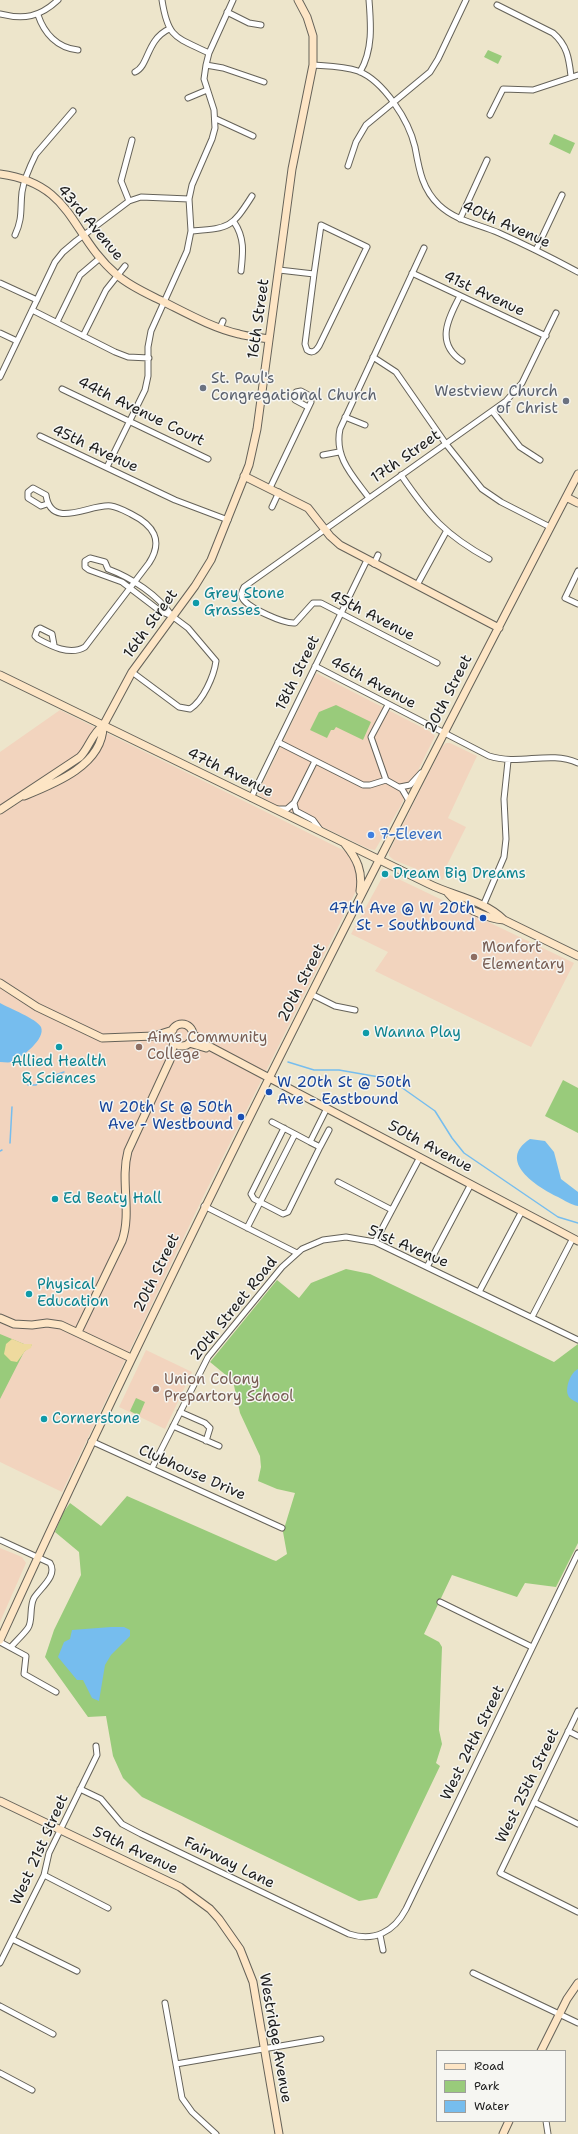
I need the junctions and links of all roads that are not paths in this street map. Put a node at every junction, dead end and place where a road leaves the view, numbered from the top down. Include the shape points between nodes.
1 (58, 0) edge
2 (162, 0) edge
3 (233, 0) edge
4 (298, 0) edge
5 (369, 0) edge
6 (466, 0) edge
7 (497, 5) dead end
8 (227, 12) junction
9 (0, 14) edge
10 (38, 15) junction
11 (261, 25) dead end
12 (168, 29) junction
13 (78, 50) dead end
14 (209, 53) junction
15 (206, 65) junction
16 (313, 65) junction
17 (135, 72) dead end
18 (360, 72) junction
19 (578, 75) edge
20 (571, 76) junction
21 (264, 82) dead end
22 (207, 90) junction
23 (188, 98) dead end
24 (393, 102) junction
25 (73, 111) dead end
26 (490, 115) dead end
27 (216, 119) junction
28 (253, 136) dead end
29 (132, 140) dead end
30 (487, 160) dead end
31 (348, 166) dead end
32 (0, 174) edge
33 (25, 179) junction
34 (252, 196) dead end
35 (562, 196) dead end
36 (189, 198) junction
37 (129, 200) junction
38 (460, 219) junction
39 (234, 222) junction
40 (191, 231) junction
41 (15, 235) dead end
42 (84, 235) junction
43 (424, 248) dead end
44 (536, 250) junction
45 (100, 258) junction
46 (125, 266) dead end
47 (279, 270) junction
48 (240, 272) dead end
49 (578, 272) edge
50 (412, 273) junction
51 (314, 274) junction
52 (117, 275) junction
53 (0, 282) edge
54 (460, 296) junction
55 (37, 300) junction
56 (164, 302) junction
57 (32, 310) junction
58 (556, 313) dead end
59 (57, 322) junction
60 (0, 333) edge
61 (83, 336) junction
62 (546, 336) junction
63 (269, 339) junction
64 (17, 341) junction
65 (373, 357) junction
66 (149, 358) junction
67 (462, 361) dead end
68 (0, 377) edge
69 (62, 389) dead end
70 (305, 394) junction
71 (300, 403) junction
72 (308, 407) junction
73 (493, 412) junction
74 (345, 416) junction
75 (129, 422) junction
76 (365, 426) dead end
77 (40, 436) dead end
78 (446, 444) junction
79 (339, 452) junction
80 (322, 455) dead end
81 (208, 459) dead end
82 (540, 460) dead end
83 (107, 467) junction
84 (578, 474) edge
85 (244, 476) junction
86 (401, 476) junction
87 (270, 488) junction
88 (279, 492) junction
89 (566, 497) junction
90 (369, 498) junction
91 (578, 503) edge
92 (47, 504) dead end
93 (272, 507) dead end
94 (228, 520) junction
95 (550, 527) junction
96 (324, 530) junction
97 (446, 532) junction
98 (378, 555) dead end
99 (489, 559) dead end
100 (367, 560) junction
101 (374, 564) junction
102 (108, 569) junction
103 (578, 571) edge
104 (105, 576) junction
105 (134, 583) junction
106 (417, 585) junction
107 (130, 588) junction
108 (242, 595) joint
109 (578, 604) edge
110 (341, 613) junction
111 (172, 616) junction
112 (499, 628) junction
113 (54, 645) dead end
114 (437, 662) dead end
115 (315, 666) junction
116 (132, 672) junction
117 (0, 675) edge
118 (388, 704) junction
119 (103, 726) junction
120 (444, 734) junction
121 (278, 742) junction
122 (315, 760) junction
123 (508, 761) junction
124 (578, 763) edge
125 (428, 764) junction
126 (386, 780) junction
127 (400, 787) junction
128 (250, 798) junction
129 (409, 801) junction
130 (294, 803) junction
131 (275, 809) junction
132 (0, 810) edge
133 (321, 831) junction
134 (344, 842) junction
135 (378, 860) junction
136 (448, 893) junction
137 (360, 898) junction
138 (483, 906) junction
139 (504, 920) junction
140 (578, 956) edge
141 (0, 983) edge
142 (311, 994) junction
143 (355, 1010) dead end
144 (173, 1030) junction
145 (193, 1034) junction
146 (154, 1036) junction
147 (174, 1041) junction
148 (187, 1044) junction
149 (170, 1060) junction
150 (269, 1078) junction
151 (327, 1108) junction
152 (272, 1122) dead end
153 (284, 1128) junction
154 (330, 1130) dead end
155 (294, 1134) junction
156 (310, 1142) junction
157 (320, 1147) junction
158 (420, 1157) junction
159 (338, 1182) dead end
160 (471, 1184) junction
161 (260, 1202) junction
162 (204, 1206) junction
163 (392, 1210) junction
164 (522, 1211) junction
165 (247, 1228) junction
166 (576, 1240) edge
167 (375, 1242) junction
168 (297, 1253) junction
169 (427, 1267) junction
170 (479, 1292) junction
171 (532, 1317) junction
172 (0, 1318) edge
173 (78, 1332) junction
174 (578, 1340) edge
175 (131, 1358) junction
176 (180, 1412) junction
177 (173, 1426) junction
178 (91, 1441) junction
179 (206, 1441) junction
180 (219, 1446) dead end
181 (152, 1468) junction
182 (282, 1528) dead end
183 (0, 1540) edge
184 (578, 1552) edge
185 (38, 1557) junction
186 (440, 1602) dead end
187 (0, 1641) edge
188 (11, 1647) junction
189 (532, 1647) junction
190 (56, 1692) dead end
191 (578, 1711) edge
192 (568, 1731) junction
193 (578, 1736) edge
194 (96, 1746) dead end
195 (80, 1789) junction
196 (0, 1801) edge
197 (534, 1802) junction
198 (578, 1824) edge
199 (60, 1831) junction
200 (44, 1875) junction
201 (108, 1908) dead end
202 (578, 1912) edge
203 (380, 1935) junction
204 (12, 1939) junction
205 (240, 1949) joint
206 (383, 1950) dead end
207 (0, 1963) edge
208 (76, 1971) dead end
209 (473, 1972) dead end
210 (578, 1983) edge
211 (166, 2004) dead end
212 (0, 2006) edge
213 (559, 2014) junction
214 (578, 2023) edge
215 (53, 2034) dead end
216 (321, 2039) dead end
217 (265, 2049) junction
218 (541, 2050) edge
219 (176, 2064) junction
220 (0, 2073) edge
221 (32, 2090) dead end
222 (509, 2122) edge
223 (546, 2122) edge
224 (216, 2134) edge
225 (279, 2134) edge
226 (503, 2134) edge
227 (548, 2134) edge

1 - 10 street
2 - 12 street
3 - 8 street
4 - 16 main road, 16th Street via 313,36
5 - 18 street via 371,37
6 - 24 street via 430,72
7 - 20 street via 558,37 570,59
8 - 11 street via 250,23
8 - 14 street
9 - 10 street via 11,17
10 - 13 street via 42,26 53,39
12 - 14 street via 177,37
12 - 17 street via 155,39 141,68
14 - 15 street
15 - 21 street
15 - 22 street via 204,79
16 - 18 street, 40th Avenue
16 - 47 main road, 16th Street via 292,169
18 - 24 street, 40th Avenue via 379,86
19 - 20 street
20 - 26 street via 533,90 503,90
22 - 23 street
22 - 27 street
24 - 31 street via 366,125 356,142
24 - 38 street, 40th Avenue via 405,120 412,138 419,173 427,190 438,204
25 - 33 street via 36,154
27 - 28 street
27 - 36 street via 212,139
29 - 37 street via 121,181
30 - 38 street
32 - 33 main road, 43rd Avenue
33 - 41 street via 21,222
33 - 42 main road, 43rd Avenue via 55,197
34 - 39 street
35 - 44 street
36 - 37 street via 141,197
36 - 40 street
37 - 42 street
38 - 44 street, 40th Avenue
39 - 40 street via 220,228
39 - 48 street via 243,243
40 - 56 street via 187,251
42 - 45 main road, 43rd Avenue
42 - 55 street via 55,262
43 - 50 street
44 - 49 street, 40th Avenue
45 - 52 main road, 43rd Avenue
45 - 59 street via 80,275
46 - 52 street
47 - 51 street
47 - 63 main road, 16th Street
50 - 54 street, 41st Avenue
50 - 65 street
51 - 51 street via 322,225 367,247 317,350 312,352 306,350 305,344
52 - 56 main road, 43rd Avenue
52 - 61 street via 106,290
53 - 55 street
54 - 62 street, 41st Avenue
54 - 67 street via 448,320 446,334 453,355
55 - 57 street
56 - 63 main road, 43rd Avenue via 222,324 240,335
56 - 66 street via 151,331
57 - 59 street
57 - 64 street
58 - 62 street, 17th Street
59 - 61 street
60 - 64 street
61 - 66 street via 128,357
62 - 73 street, 17th Street via 517,391
63 - 85 main road, 16th Street via 254,443
64 - 68 street
65 - 74 street
65 - 78 street via 396,372
66 - 75 street via 148,381
69 - 75 street, 44th Avenue Court
70 - 71 street
70 - 71 street via 299,391 294,394 295,400
70 - 72 street via 312,399
71 - 72 street
72 - 87 street
73 - 78 street, 17th Street
73 - 82 street via 520,447
74 - 76 street
74 - 79 street via 338,439
75 - 81 street, 44th Avenue Court
75 - 83 street
77 - 83 street, 45th Avenue
78 - 86 street, 17th Street
78 - 95 street via 474,481 492,496
79 - 80 street
79 - 90 street
83 - 94 street, 45th Avenue via 175,500
84 - 89 main road, 20th Street
85 - 87 main road
85 - 94 main road, 16th Street
86 - 90 street, 17th Street
86 - 97 street
87 - 88 main road
88 - 93 street
88 - 96 main road via 308,508
89 - 91 main road
89 - 95 main road, 20th Street
90 - 96 street, 17th Street
92 - 105 street via 58,512 69,513 104,505 113,506 144,520 154,532 156,545 153,556
94 - 111 main road, 16th Street via 205,572
95 - 112 main road, 20th Street
96 - 100 main road via 340,545
96 - 108 street, 17th Street via 244,587
97 - 99 street
97 - 106 street
98 - 101 street
100 - 101 main road
100 - 110 street, 18th Street
101 - 106 main road
102 - 104 street
102 - 104 street via 105,562 90,558 85,561 85,567
102 - 105 street via 126,576
103 - 109 street via 565,598
104 - 107 street
105 - 107 street
105 - 111 street via 164,604
106 - 112 main road
107 - 111 street via 160,612
107 - 113 street via 85,647 70,651
108 - 110 street, 45th Avenue via 248,604 287,624 295,623 313,603 321,603
110 - 114 street, 45th Avenue
110 - 115 street, 18th Street
111 - 116 main road, 16th Street
111 - 116 street via 188,628 216,661 215,669 198,704 190,709 179,707
112 - 120 main road, 20th Street
115 - 118 street, 46th Avenue
115 - 121 street, 18th Street
116 - 119 main road, 16th Street
117 - 119 main road, 47th Avenue
118 - 120 street, 46th Avenue
118 - 126 street via 371,737
119 - 128 main road, 47th Avenue
119 - 132 main road, 16th Street via 103,734 84,764 48,787 24,796
120 - 123 street, 46th Avenue via 489,756
120 - 125 main road, 20th Street
121 - 122 street
121 - 128 street, 18th Street
122 - 126 street via 363,785
122 - 130 street
123 - 124 street, 46th Avenue via 553,757
123 - 138 street via 504,799 504,857
125 - 127 street via 416,779 406,787
125 - 129 main road, 20th Street
126 - 127 street
127 - 129 street
128 - 131 main road, 47th Avenue
129 - 135 main road, 20th Street
130 - 131 street via 287,809
130 - 133 street via 296,811 313,820
131 - 133 main road, 47th Avenue
133 - 134 main road, 47th Avenue
134 - 135 main road, 47th Avenue
134 - 137 main road via 360,868
135 - 136 main road, 47th Avenue
135 - 137 main road, 20th Street
136 - 138 main road, 47th Avenue via 457,894
136 - 139 main road, 47th Avenue via 454,900 494,919
137 - 142 main road, 20th Street
138 - 139 main road, 47th Avenue
139 - 140 main road, 47th Avenue
141 - 146 main road via 37,1007 98,1037 108,1039
142 - 143 street via 335,1006
142 - 150 main road, 20th Street
144 - 145 main road via 183,1024 190,1027
144 - 146 main road
144 - 147 main road
145 - 148 main road
145 - 150 main road, 50th Avenue via 202,1042
146 - 147 main road
147 - 148 main road
147 - 149 main road
148 - 149 main road
148 - 150 main road, 50th Avenue via 201,1046 260,1076
149 - 173 main road via 125,1160 126,1226 122,1241
150 - 151 main road, 50th Avenue
150 - 162 main road, 20th Street
151 - 156 street
151 - 158 main road, 50th Avenue
152 - 153 street
153 - 155 street
153 - 161 street via 251,1194
154 - 157 street
155 - 156 street
155 - 161 street
156 - 157 street
157 - 161 street via 286,1214
158 - 160 main road, 50th Avenue
158 - 163 street
159 - 163 street
160 - 164 main road, 50th Avenue
160 - 169 street
161 - 165 street
162 - 165 street
162 - 175 main road, 20th Street
163 - 167 street
164 - 166 main road, 50th Avenue
164 - 170 street
165 - 168 street
166 - 171 street
167 - 168 street, 51st Avenue via 357,1238 334,1238 310,1244
167 - 169 street, 51st Avenue
168 - 176 street, 20th Street Road via 282,1267 208,1357
169 - 170 street, 51st Avenue
170 - 171 street, 51st Avenue
171 - 174 street, 51st Avenue
172 - 173 main road via 14,1324 57,1324
173 - 175 main road
175 - 178 main road, 20th Street
176 - 177 street, 20th Street Road
176 - 179 street via 205,1423 210,1428
177 - 179 street
177 - 181 street, 20th Street Road
178 - 181 street, Clubhouse Drive
178 - 185 main road, 20th Street
179 - 180 street
181 - 182 street, Clubhouse Drive
183 - 185 street
184 - 189 street, West 24th Street
185 - 187 main road, 20th Street
185 - 188 street via 50,1563 52,1573 31,1605 29,1627
186 - 189 street
187 - 188 street
188 - 190 street via 26,1656 24,1674
189 - 203 street, West 24th Street via 406,1909 395,1925
191 - 192 street, West 25th Street
192 - 193 street
192 - 197 street, West 25th Street
194 - 195 street, West 21st Street via 97,1755
195 - 199 street, West 21st Street
195 - 203 street, Fairway Lane via 101,1799 122,1824 141,1834 349,1934
196 - 199 main road, 59th Avenue
197 - 198 street
197 - 202 street, West 25th Street via 500,1873
199 - 200 street, West 21st Street via 49,1853
199 - 205 main road, 59th Avenue via 168,1881 190,1894 219,1919
200 - 201 street
200 - 204 street, West 21st Street
203 - 206 street
204 - 207 street, West 21st Street
204 - 208 street
205 - 217 main road, Westridge Avenue via 253,1982
209 - 213 street
210 - 213 main road via 566,1998
211 - 219 street
212 - 215 street
213 - 214 street
213 - 218 main road
216 - 217 street
217 - 219 street
217 - 225 main road, Westridge Avenue
219 - 224 street via 180,2092 185,2105
220 - 221 street
222 - 226 main road
223 - 227 street

